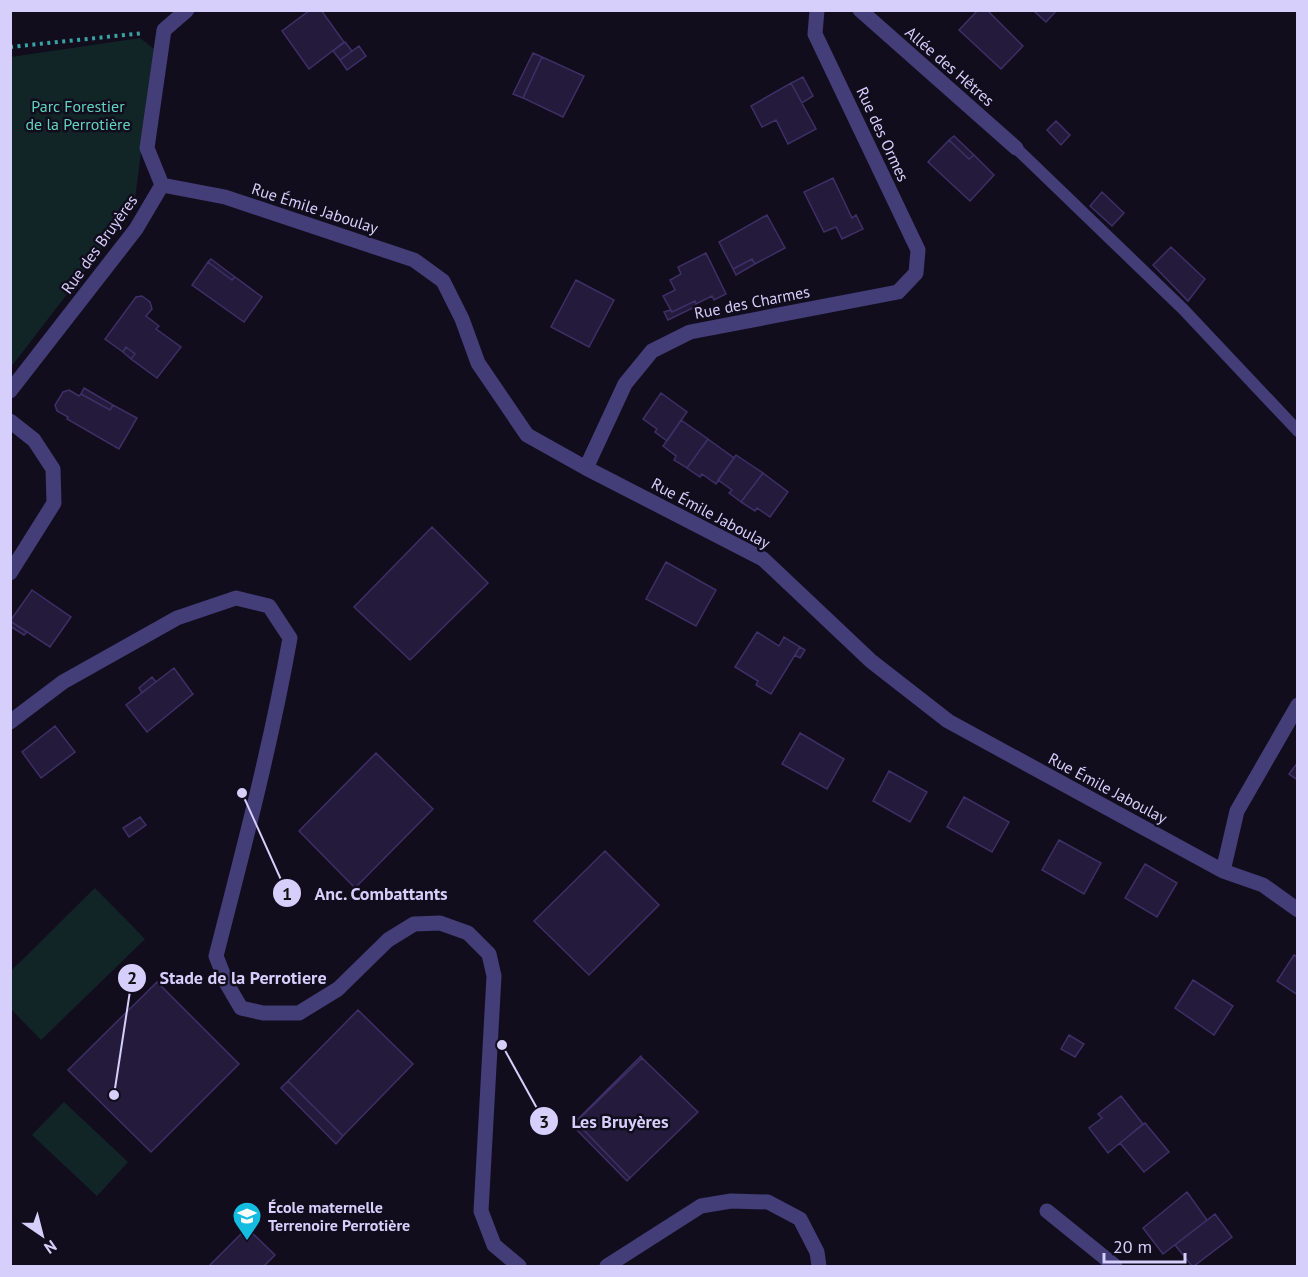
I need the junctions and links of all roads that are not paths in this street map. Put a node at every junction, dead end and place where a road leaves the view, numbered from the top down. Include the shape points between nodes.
1 (187, 10) edge
2 (818, 10) edge
3 (860, 10) edge
4 (1016, 148) joint
5 (162, 185) junction
6 (916, 273) joint
7 (10, 391) edge
8 (10, 421) edge
9 (1298, 431) edge
10 (586, 468) junction
11 (10, 573) edge
12 (1298, 705) edge
13 (10, 722) edge
14 (1223, 871) junction
15 (1298, 910) edge
16 (1047, 1211) dead end
17 (519, 1266) edge
18 (607, 1266) edge
19 (819, 1266) edge
20 (1115, 1266) edge

1 - 5 street via 164,30 147,148
2 - 6 street, Rue des Ormes via 815,34 918,250
3 - 4 street, Allée des Hêtres
4 - 9 lane via 1183,309
5 - 7 street, Rue des Bruyères via 136,229
5 - 10 street, Rue Émile Jaboulay via 225,197 414,260 443,281 478,363 527,435
6 - 10 street, Rue des Charmes via 898,292 690,332 652,351 625,384
8 - 11 street via 34,440 53,469 54,503
10 - 14 street, Rue Émile Jaboulay via 763,559 871,661 948,722
12 - 14 street via 1237,811
13 - 17 street via 63,681 177,618 236,598 269,606 290,638 263,769 216,956 241,1008 263,1013 299,1013 338,989 388,939 414,924 440,923 468,933 489,954 494,976 481,1211 495,1245
14 - 15 street, Rue Émile Jaboulay via 1263,885
16 - 20 street
18 - 19 street via 701,1206 731,1201 768,1202 800,1219 817,1252

